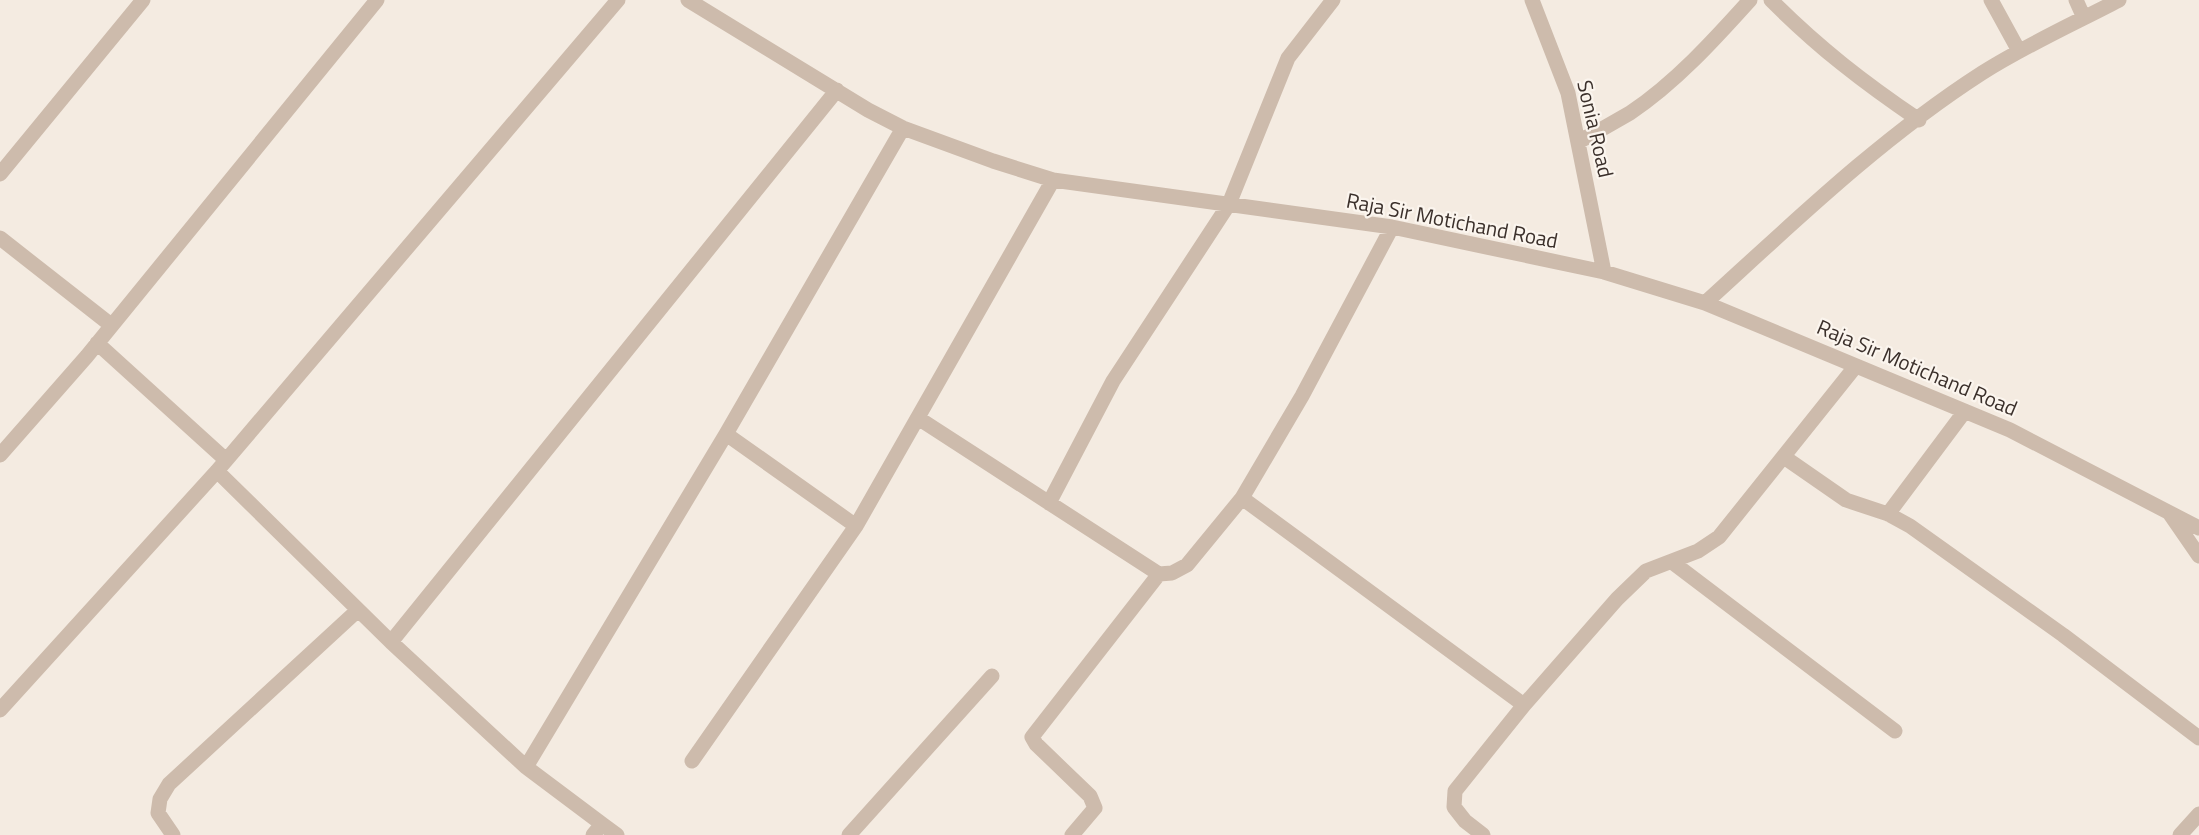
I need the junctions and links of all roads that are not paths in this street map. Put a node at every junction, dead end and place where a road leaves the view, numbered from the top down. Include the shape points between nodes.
1 (143, 0) edge
2 (377, 0) edge
3 (618, 0) edge
4 (688, 0) edge
5 (1333, 0) edge
6 (1532, 0) edge
7 (1750, 0) edge
8 (1771, 0) edge
9 (1991, 0) edge
10 (2076, 0) edge
11 (2119, 0) edge
12 (2084, 18) junction
13 (2019, 51) junction
14 (837, 90) junction
15 (1919, 120) junction
16 (903, 128) junction
17 (1578, 142) junction
18 (0, 174) edge
19 (1053, 180) junction
20 (1229, 204) junction
21 (1392, 227) junction
22 (0, 238) edge
23 (1604, 272) junction
24 (1705, 303) junction
25 (111, 325) junction
26 (97, 343) junction
27 (1855, 367) junction
28 (1965, 411) junction
29 (918, 418) junction
30 (726, 434) junction
31 (0, 455) edge
32 (1784, 457) junction
33 (222, 466) junction
34 (1242, 498) junction
35 (1049, 503) junction
36 (2168, 511) junction
37 (1888, 514) junction
38 (856, 526) junction
39 (2199, 528) edge
40 (2199, 556) edge
41 (1672, 562) junction
42 (1159, 574) junction
43 (358, 610) junction
44 (391, 642) junction
45 (992, 676) dead end
46 (1524, 705) junction
47 (0, 710) edge
48 (1895, 731) dead end
49 (2199, 738) edge
50 (692, 761) dead end
51 (526, 767) junction
52 (2199, 814) edge
53 (598, 830) edge
54 (173, 835) edge
55 (617, 835) edge
56 (849, 835) edge
57 (1072, 835) edge
58 (1483, 835) edge
59 (2180, 835) edge

1 - 18 street
2 - 25 street
3 - 33 street
4 - 14 street, Raja Sir Motichand Road
5 - 20 street via 1288,58
6 - 17 street, Sonia Road via 1568,93
7 - 17 street via 1674,78 1631,112
8 - 15 street via 1839,64
9 - 13 street
10 - 12 street
11 - 12 street
12 - 13 street
13 - 15 street
14 - 16 street, Raja Sir Motichand Road
14 - 44 street
15 - 24 street via 1841,179
16 - 19 street, Raja Sir Motichand Road
16 - 30 street
17 - 23 street, Sonia Road
19 - 20 street, Raja Sir Motichand Road
19 - 29 street
20 - 21 street, Raja Sir Motichand Road
20 - 35 street via 1113,381
21 - 23 street, Raja Sir Motichand Road
21 - 34 street via 1302,396
22 - 25 street
23 - 24 street, Raja Sir Motichand Road
24 - 27 street, Raja Sir Motichand Road
25 - 26 street
26 - 31 street
26 - 33 street
27 - 28 street, Raja Sir Motichand Road
27 - 32 street
28 - 36 street, Raja Sir Motichand Road via 2068,458
28 - 37 street
29 - 35 street
29 - 38 street
30 - 38 street
30 - 51 street
32 - 37 street via 1846,500
32 - 41 street via 1719,537 1698,552
33 - 43 street
33 - 47 street
34 - 42 street via 1187,565 1172,573
34 - 46 street
35 - 42 street
36 - 39 street, Raja Sir Motichand Road
36 - 40 street
37 - 49 street via 2054,628
38 - 50 street
41 - 46 street via 1646,571 1617,598
41 - 48 street
42 - 57 street via 1032,737 1090,796 1095,808
43 - 44 street
43 - 54 street via 169,784 160,799 158,813
44 - 51 street
45 - 56 street
46 - 58 street via 1455,791 1454,807
51 - 53 street
52 - 59 street
53 - 55 street

